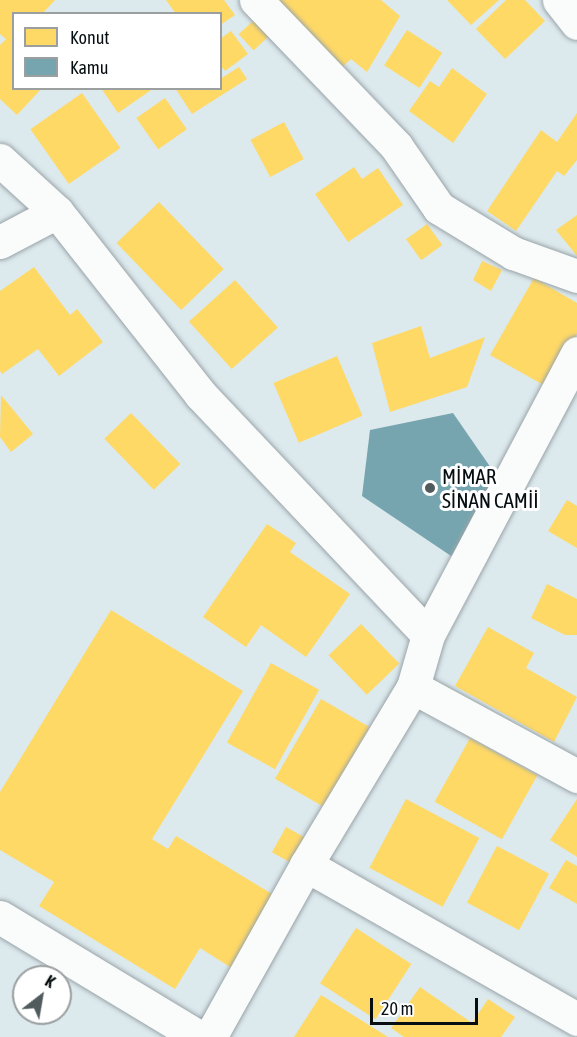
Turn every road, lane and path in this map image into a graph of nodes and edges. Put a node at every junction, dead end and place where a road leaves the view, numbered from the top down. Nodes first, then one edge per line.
1 (256, 0) edge
2 (559, 0) edge
3 (577, 23) edge
4 (0, 160) edge
5 (57, 212) junction
6 (0, 242) edge
7 (577, 276) edge
8 (577, 353) edge
9 (428, 635) junction
10 (413, 687) junction
11 (577, 776) edge
12 (306, 865) junction
13 (0, 917) edge
14 (577, 1019) edge
15 (199, 1037) edge
16 (210, 1037) edge

1 - 7 street
2 - 3 street
4 - 5 street
5 - 6 street
5 - 9 street
8 - 9 street
9 - 10 street
10 - 11 street
10 - 12 street
12 - 14 street
12 - 16 street
13 - 15 street

